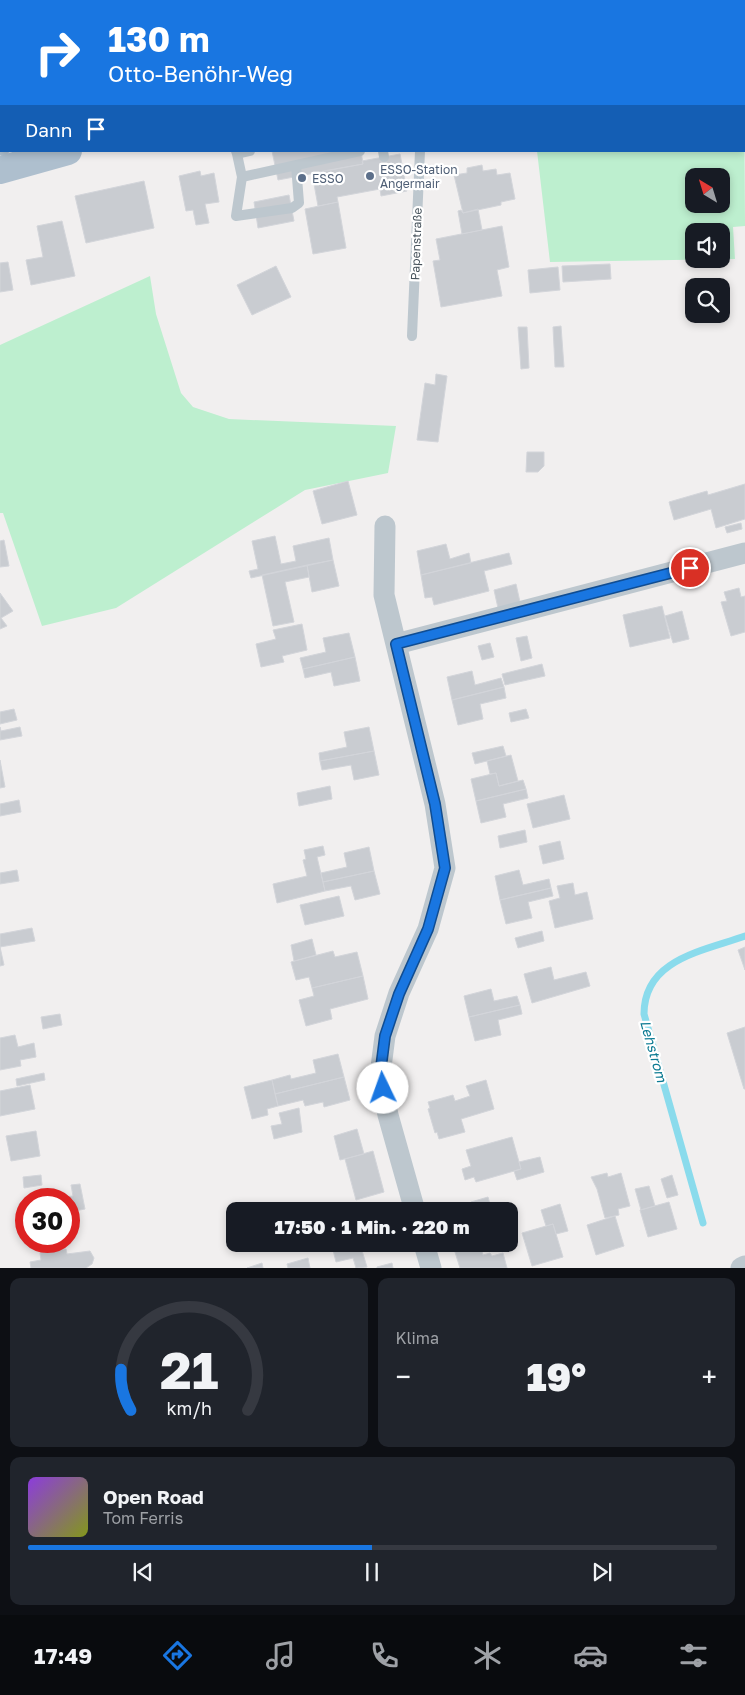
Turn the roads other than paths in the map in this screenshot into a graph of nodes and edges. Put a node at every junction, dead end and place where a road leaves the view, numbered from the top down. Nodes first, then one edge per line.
1 (64, 152) edge
2 (236, 152) edge
3 (355, 152) edge
4 (420, 152) edge
5 (296, 165) junction
6 (0, 170) edge
7 (242, 177) junction
8 (412, 336) dead end
9 (385, 526) dead end
10 (745, 553) edge
11 (396, 644) junction
12 (412, 1202) edge
13 (426, 1252) edge
14 (431, 1268) edge

1 - 6 main road
2 - 7 lane
3 - 5 lane
4 - 8 lane, Papenstraße
5 - 7 lane
5 - 7 lane
9 - 11 street
10 - 11 street
11 - 12 street
13 - 14 street

